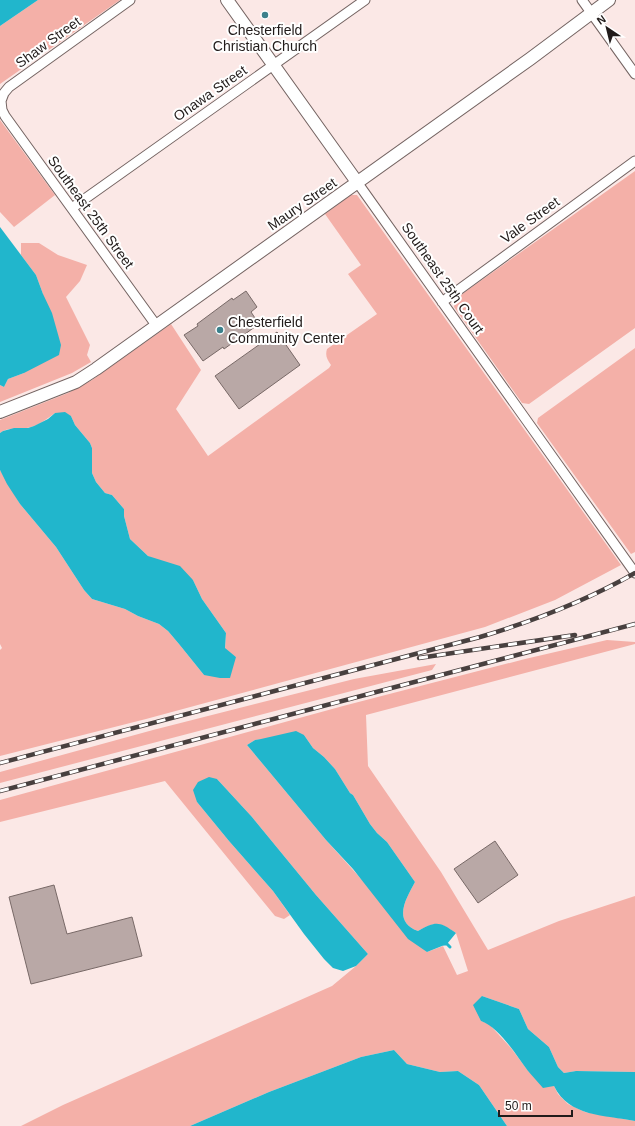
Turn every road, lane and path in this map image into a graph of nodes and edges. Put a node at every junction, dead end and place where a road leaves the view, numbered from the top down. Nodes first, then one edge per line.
1 (130, 0) edge
2 (227, 0) edge
3 (364, 0) edge
4 (582, 0) edge
5 (609, 0) edge
6 (591, 13) junction
7 (273, 65) junction
8 (635, 74) edge
9 (5, 116) joint
10 (635, 161) edge
11 (357, 182) junction
12 (72, 208) junction
13 (442, 302) junction
14 (156, 325) junction
15 (0, 412) edge
16 (635, 573) edge

1 - 9 street, Shaw Street
2 - 7 main road, Southeast 25th Court
3 - 7 street, Onawa Street
4 - 6 street
5 - 6 main road, Maury Street
6 - 8 street
6 - 11 main road, Maury Street
7 - 11 main road, Southeast 25th Court
7 - 12 street, Onawa Street
9 - 12 street, Southeast 25th Street
10 - 13 street, Vale Street
11 - 13 street, Southeast 25th Court
11 - 14 main road, Maury Street
12 - 14 street, Southeast 25th Street
13 - 16 street, Southeast 25th Court
14 - 15 main road, Maury Street

